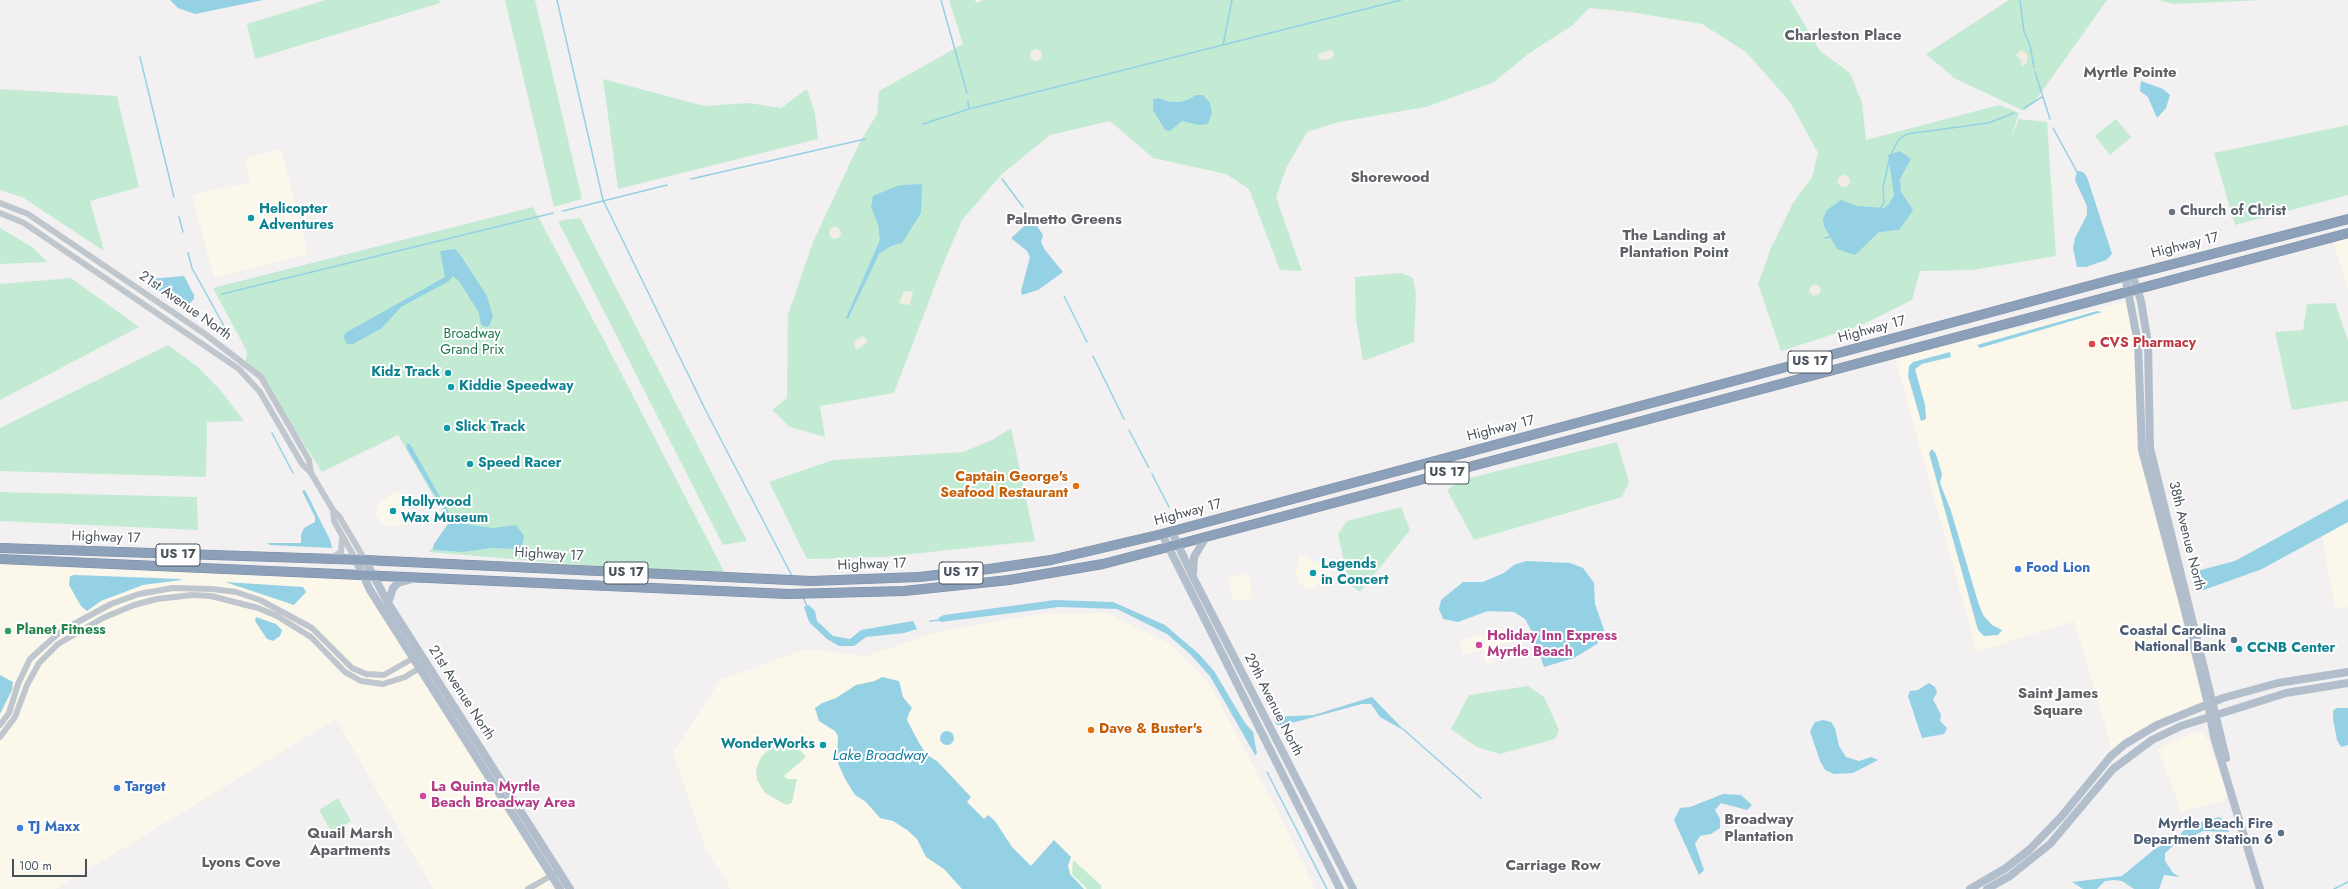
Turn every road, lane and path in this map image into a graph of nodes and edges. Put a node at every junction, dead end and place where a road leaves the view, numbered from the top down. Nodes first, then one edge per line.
1 (0, 203) edge
2 (0, 213) edge
3 (2348, 219) edge
4 (2348, 233) edge
5 (2129, 275) junction
6 (2133, 290) junction
7 (311, 473) junction
8 (333, 510) junction
9 (1172, 532) junction
10 (342, 534) junction
11 (1162, 534) junction
12 (1206, 537) junction
13 (1177, 544) junction
14 (1168, 547) junction
15 (0, 548) edge
16 (0, 559) edge
17 (317, 560) junction
18 (356, 560) junction
19 (366, 560) junction
20 (362, 574) junction
21 (372, 574) junction
22 (422, 576) junction
23 (1194, 579) junction
24 (388, 603) junction
25 (416, 657) junction
26 (426, 664) junction
27 (418, 668) junction
28 (2348, 672) edge
29 (2348, 683) edge
30 (2211, 703) junction
31 (2214, 715) junction
32 (0, 726) edge
33 (0, 737) edge
34 (555, 874) junction
35 (528, 889) edge
36 (560, 889) edge
37 (570, 889) edge
38 (1340, 889) edge
39 (1353, 889) edge
40 (1970, 889) edge
41 (1987, 889) edge
42 (2260, 889) edge

1 - 7 street, 21st Avenue North
2 - 7 street, 21st Avenue North
3 - 5 highway, Highway 17 / US 17
4 - 6 highway, Highway 17 / US 17
5 - 6 main road, 38th Avenue North
5 - 9 highway, Highway 17 / US 17
6 - 12 highway, Highway 17 / US 17
6 - 30 main road, 38th Avenue North
7 - 8 street, 21st Avenue North
8 - 10 street, 21st Avenue North
8 - 19 street, 21st Avenue North
9 - 11 highway, Highway 17 / US 17
9 - 13 main road, 29th Avenue North
10 - 17 street
10 - 18 street, 21st Avenue North
11 - 14 main road, 29th Avenue North
11 - 19 highway, Highway 17 / US 17
12 - 13 highway, Highway 17 / US 17
12 - 23 main road
13 - 14 highway, Highway 17 / US 17
13 - 23 main road, 29th Avenue North
14 - 22 highway, Highway 17 / US 17
14 - 38 main road, 29th Avenue North
15 - 17 highway, Highway 17 / US 17
16 - 20 highway, Highway 17 / US 17
17 - 18 highway, Highway 17 / US 17
18 - 19 highway, Highway 17 / US 17
18 - 20 main road, 21st Avenue North
19 - 21 main road, 21st Avenue North
20 - 21 highway, Highway 17 / US 17
20 - 25 main road, 21st Avenue North
21 - 22 highway, Highway 17 / US 17
21 - 24 main road, 21st Avenue North
22 - 24 main road
23 - 39 main road, 29th Avenue North
24 - 25 main road, 21st Avenue North
25 - 26 main road, 21st Avenue North
25 - 27 main road, 21st Avenue North
25 - 32 street
26 - 27 street
26 - 34 main road, 21st Avenue North
27 - 33 street
27 - 34 main road, 21st Avenue North
28 - 30 main road
29 - 31 main road
30 - 31 main road, 38th Avenue North
30 - 40 main road
31 - 41 main road
31 - 42 main road, 38th Avenue North
34 - 35 street
34 - 36 main road, 21st Avenue North
34 - 37 main road, 21st Avenue North

